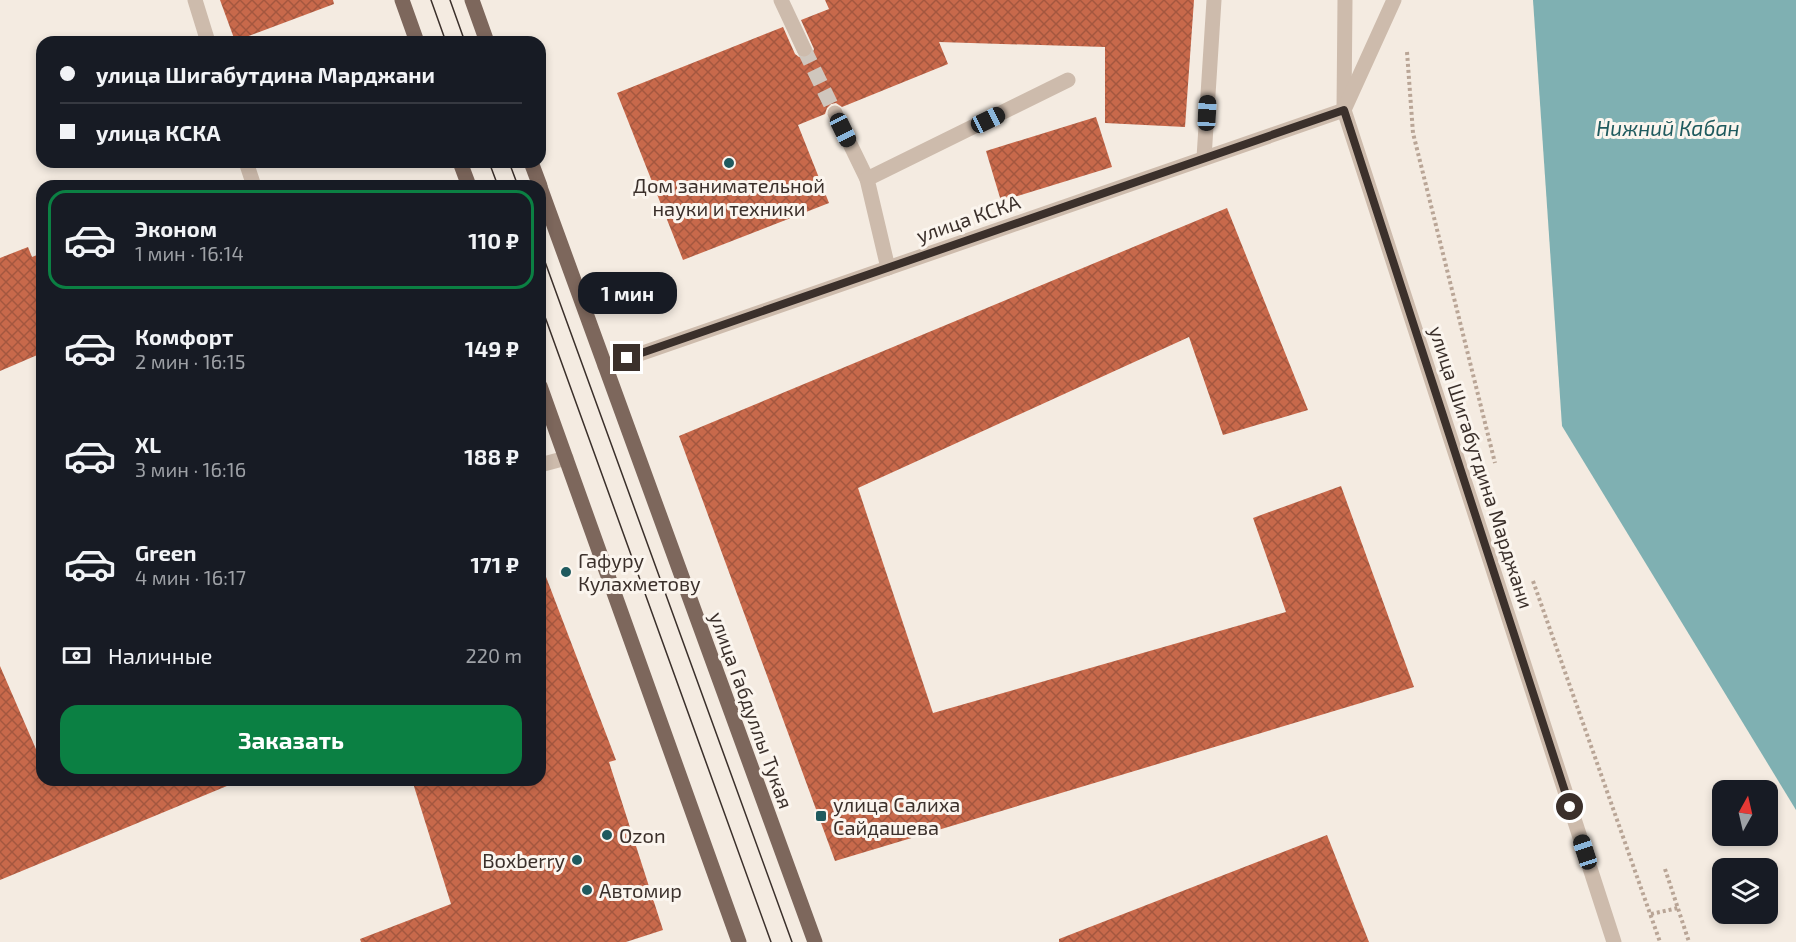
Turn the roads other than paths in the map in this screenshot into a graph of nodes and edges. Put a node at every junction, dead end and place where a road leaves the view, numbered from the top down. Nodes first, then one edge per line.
1 (195, 0) edge
2 (402, 0) edge
3 (472, 0) edge
4 (781, 0) edge
5 (1214, 0) edge
6 (1345, 0) edge
7 (1394, 0) edge
8 (206, 36) edge
9 (415, 36) edge
10 (485, 36) edge
11 (804, 48) tunnel mouth
12 (1068, 80) dead end
13 (1344, 110) junction
14 (835, 113) tunnel mouth
15 (1204, 158) junction
16 (867, 179) junction
17 (546, 204) edge
18 (888, 268) junction
19 (605, 366) junction
20 (546, 403) edge
21 (566, 458) junction
22 (546, 463) edge
23 (739, 942) edge
24 (814, 942) edge
25 (1614, 942) edge

1 - 8 street
2 - 9 main road
3 - 10 main road
4 - 11 street
5 - 15 street
6 - 13 street, улица Шигабутдина Марджани
7 - 13 street
12 - 16 street
13 - 15 street, улица КСКА
13 - 25 street, улица Шигабутдина Марджани
14 - 16 street
15 - 18 street, улица КСКА
16 - 18 street
17 - 19 main road, улица Габдуллы Тукая
18 - 19 street, улица КСКА
19 - 24 main road, улица Габдуллы Тукая
20 - 21 main road
21 - 22 street
21 - 23 main road

